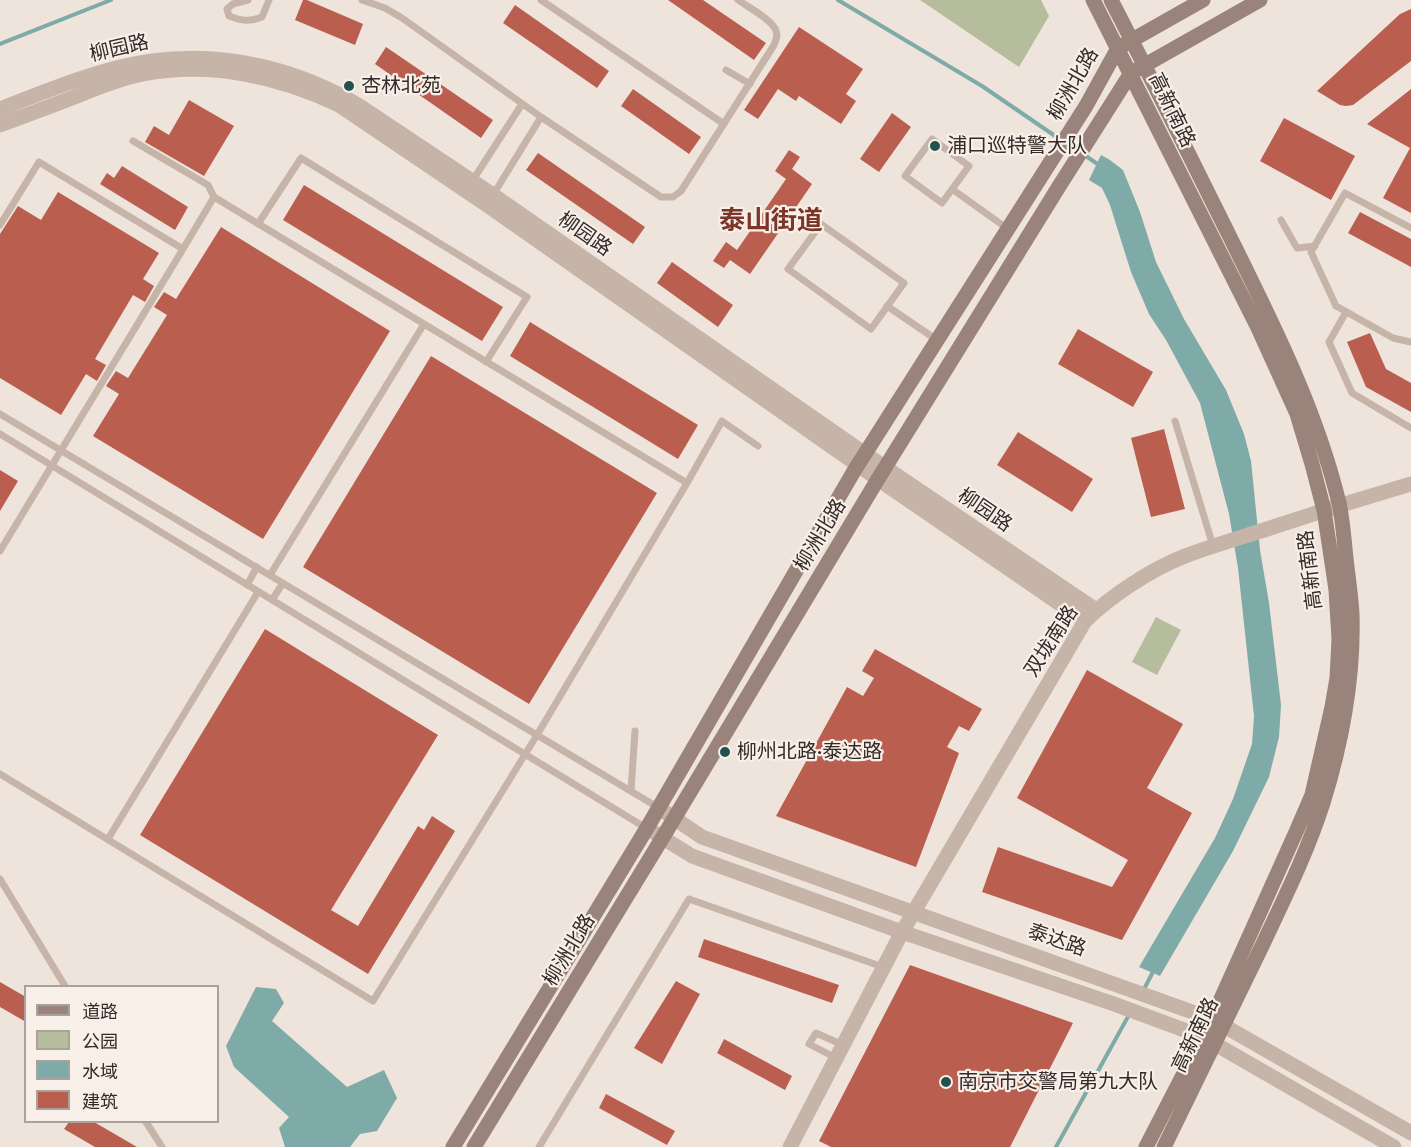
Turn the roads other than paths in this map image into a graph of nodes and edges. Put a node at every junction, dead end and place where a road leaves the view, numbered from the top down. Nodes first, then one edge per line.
1 (248, 0) edge
2 (269, 0) edge
3 (362, 0) edge
4 (541, 0) edge
5 (738, 0) edge
6 (1093, 0) edge
7 (1111, 0) edge
8 (1203, 0) edge
9 (1260, 0) edge
10 (1132, 40) junction
11 (1118, 48) junction
12 (1145, 65) junction
13 (726, 70) dead end
14 (1131, 73) junction
15 (750, 84) junction
16 (522, 104) junction
17 (0, 109) edge
18 (541, 117) junction
19 (724, 124) junction
20 (0, 125) edge
21 (133, 141) dead end
22 (469, 186) junction
23 (952, 189) junction
24 (214, 197) junction
25 (490, 200) junction
26 (1281, 220) dead end
27 (258, 224) junction
28 (0, 225) edge
29 (1411, 228) edge
30 (1008, 229) junction
31 (1315, 246) junction
32 (183, 249) junction
33 (887, 306) junction
34 (1346, 312) junction
35 (424, 324) junction
36 (937, 340) junction
37 (1411, 342) edge
38 (486, 362) junction
39 (0, 414) edge
40 (1175, 421) dead end
41 (1411, 428) edge
42 (0, 434) edge
43 (758, 446) dead end
44 (62, 450) junction
45 (861, 460) junction
46 (52, 466) junction
47 (882, 474) junction
48 (687, 483) junction
49 (1411, 483) edge
50 (1340, 505) junction
51 (1324, 510) junction
52 (1217, 545) junction
53 (0, 551) edge
54 (257, 567) junction
55 (270, 575) junction
56 (283, 583) junction
57 (247, 585) junction
58 (258, 592) junction
59 (272, 600) junction
60 (1091, 616) junction
61 (635, 731) dead end
62 (537, 735) junction
63 (525, 754) junction
64 (0, 774) edge
65 (631, 791) junction
66 (659, 808) junction
67 (675, 817) junction
68 (647, 828) junction
69 (663, 837) junction
70 (108, 839) junction
71 (0, 879) edge
72 (914, 912) junction
73 (902, 932) junction
74 (884, 967) junction
75 (64, 985) edge
76 (1218, 1022) junction
77 (1209, 1040) junction
78 (147, 1123) edge
79 (1411, 1133) edge
80 (162, 1147) edge
81 (453, 1147) edge
82 (474, 1147) edge
83 (539, 1147) edge
84 (790, 1147) edge
85 (1146, 1147) edge
86 (1164, 1147) edge
87 (1394, 1147) edge

1 - 2 lane
3 - 16 lane
4 - 19 lane
5 - 15 lane
6 - 11 main road, 高新南路
7 - 10 main road, 高新南路
8 - 10 main road, 柳洲北路
9 - 12 main road, 柳洲北路
10 - 11 main road, 柳洲北路
10 - 12 main road, 高新南路
11 - 14 main road, 高新南路
11 - 30 main road, 柳洲北路
12 - 14 main road, 柳洲北路
12 - 50 main road, 高新南路
13 - 15 lane
14 - 47 main road, 柳洲北路
14 - 51 main road, 高新南路
15 - 19 lane
16 - 18 lane
16 - 22 lane
17 - 22 street, 柳园路
18 - 19 lane
18 - 25 lane
20 - 22 street, 柳园路
21 - 24 lane
22 - 25 street, 柳园路
23 - 23 lane
23 - 30 lane
24 - 27 lane
24 - 32 lane
25 - 45 street, 柳园路
26 - 31 lane
27 - 35 lane
27 - 38 lane
28 - 32 lane
29 - 31 lane
30 - 36 main road, 柳洲北路
31 - 34 lane
32 - 44 lane
33 - 33 lane
33 - 36 lane
34 - 37 lane
34 - 41 lane
35 - 38 lane
35 - 55 lane
36 - 45 main road, 柳洲北路
38 - 48 lane
39 - 44 lane
40 - 52 lane
42 - 46 lane
43 - 48 lane
44 - 46 lane
44 - 54 lane
45 - 47 street, 柳园路
45 - 66 main road, 柳洲北路
46 - 53 lane
46 - 57 lane
47 - 60 street, 柳园路
47 - 67 main road, 柳洲北路
48 - 62 lane
49 - 50 street, 双垅南路
50 - 51 street, 双垅南路
50 - 76 main road, 高新南路
51 - 52 street, 双垅南路
51 - 76 main road, 高新南路
52 - 60 street, 双垅南路
54 - 55 lane
54 - 57 lane
55 - 56 lane
56 - 59 lane
56 - 62 lane
57 - 58 lane
58 - 59 lane
58 - 70 lane
59 - 63 lane
60 - 72 street, 双垅南路
61 - 65 lane
62 - 63 lane
62 - 65 lane
63 - 68 lane
63 - 70 lane
64 - 70 lane
65 - 66 lane
66 - 67 street, 泰达路
66 - 68 main road, 柳洲北路
67 - 69 main road, 柳洲北路
67 - 72 street, 泰达路
68 - 69 street
68 - 81 main road, 柳洲北路
69 - 73 street
69 - 82 main road, 柳洲北路
71 - 75 lane
72 - 73 street, 双垅南路
72 - 76 street, 泰达路
73 - 74 street, 双垅南路
73 - 77 street
74 - 83 lane
74 - 84 street, 双垅南路
76 - 77 main road, 高新南路
76 - 79 street, 泰达路
77 - 85 main road, 高新南路
77 - 86 main road, 高新南路
77 - 87 street
78 - 80 lane

